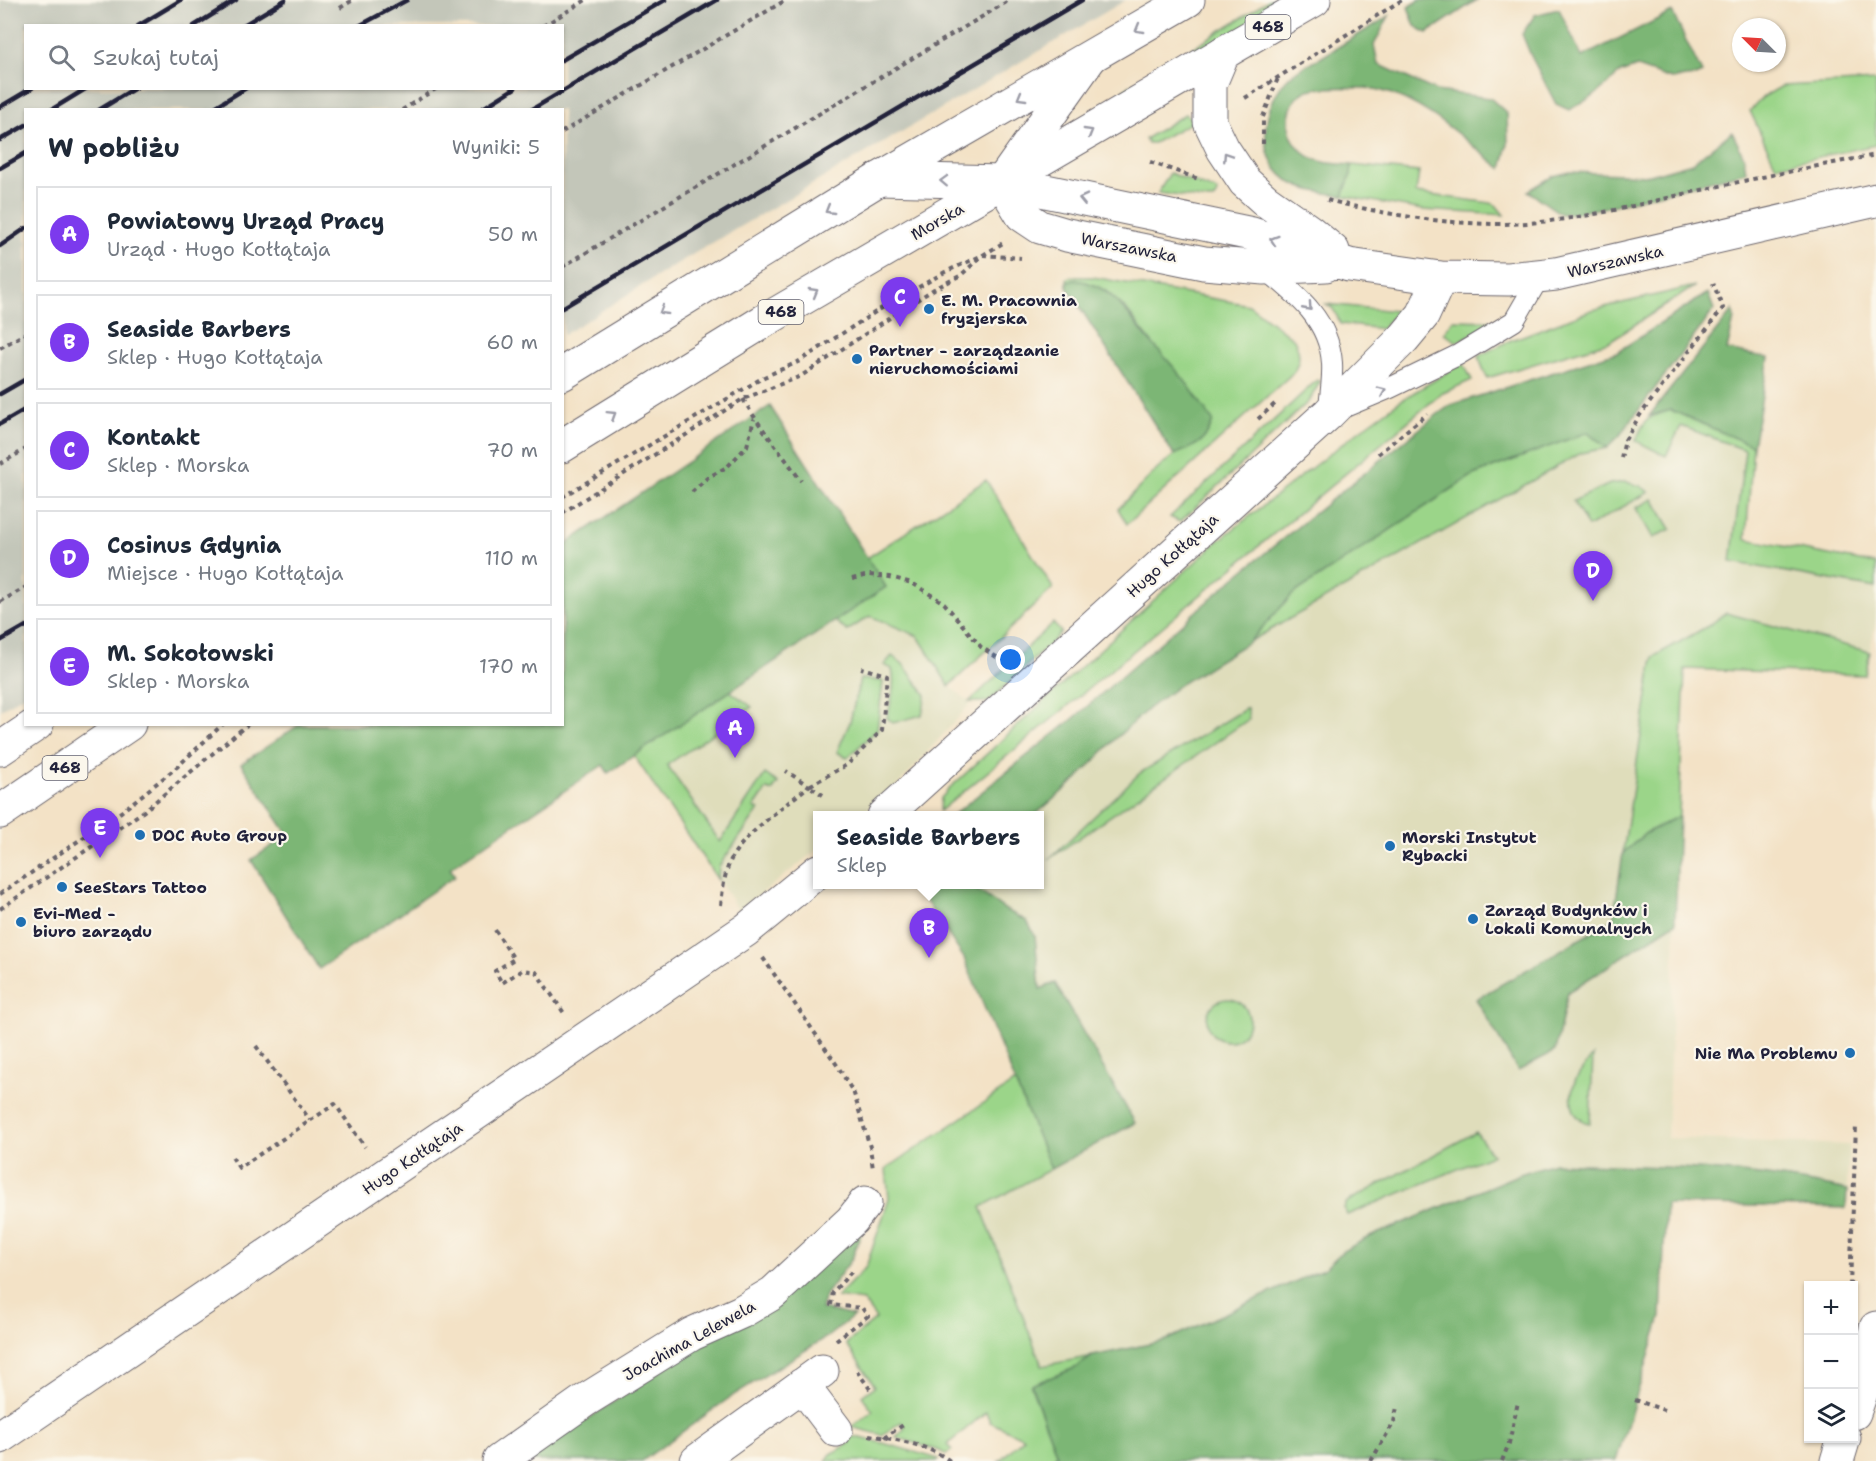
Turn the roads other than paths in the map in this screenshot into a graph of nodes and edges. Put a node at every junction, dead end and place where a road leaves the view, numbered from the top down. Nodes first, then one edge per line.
1 (1188, 0) edge
2 (1314, 0) edge
3 (1222, 53) junction
4 (1090, 58) junction
5 (879, 179) junction
6 (1002, 182) junction
7 (1876, 200) edge
8 (1349, 265) junction
9 (1264, 268) junction
10 (1540, 276) junction
11 (1440, 278) junction
12 (564, 373) edge
13 (1328, 414) junction
14 (564, 445) edge
15 (34, 726) edge
16 (126, 726) edge
17 (0, 749) edge
18 (890, 811) edge
19 (0, 812) edge
20 (813, 875) edge
21 (865, 1203) road end
22 (1876, 1328) edge
23 (1872, 1375) edge
24 (1858, 1405) edge
25 (836, 1430) dead end
26 (0, 1437) edge
27 (1842, 1443) edge
28 (499, 1461) edge
29 (697, 1461) edge
30 (1836, 1461) edge

1 -> 4 street
2 - 3 street, Morska / 468
6 -> 3 street, Morska / 468
8 -> 3 street
4 -> 5 street
4 - 6 street
6 -> 5 street, Warszawska
5 -> 12 street
8 -> 6 street, Warszawska
6 - 9 street, Warszawska
14 -> 6 street, Morska / 468
7 - 10 street, Warszawska
8 - 9 street, Warszawska
8 - 11 street, Warszawska
9 -> 13 lane
10 - 11 street, Warszawska
13 -> 10 lane
11 - 13 street, Hugo Kołłątaja
13 - 18 street, Hugo Kołłątaja
15 - 17 street
16 - 19 street, 468
20 - 26 street, Hugo Kołłątaja
21 - 28 street, Joachima Lelewela
22 - 23 street
23 - 24 street
25 - 29 street
27 - 30 street

